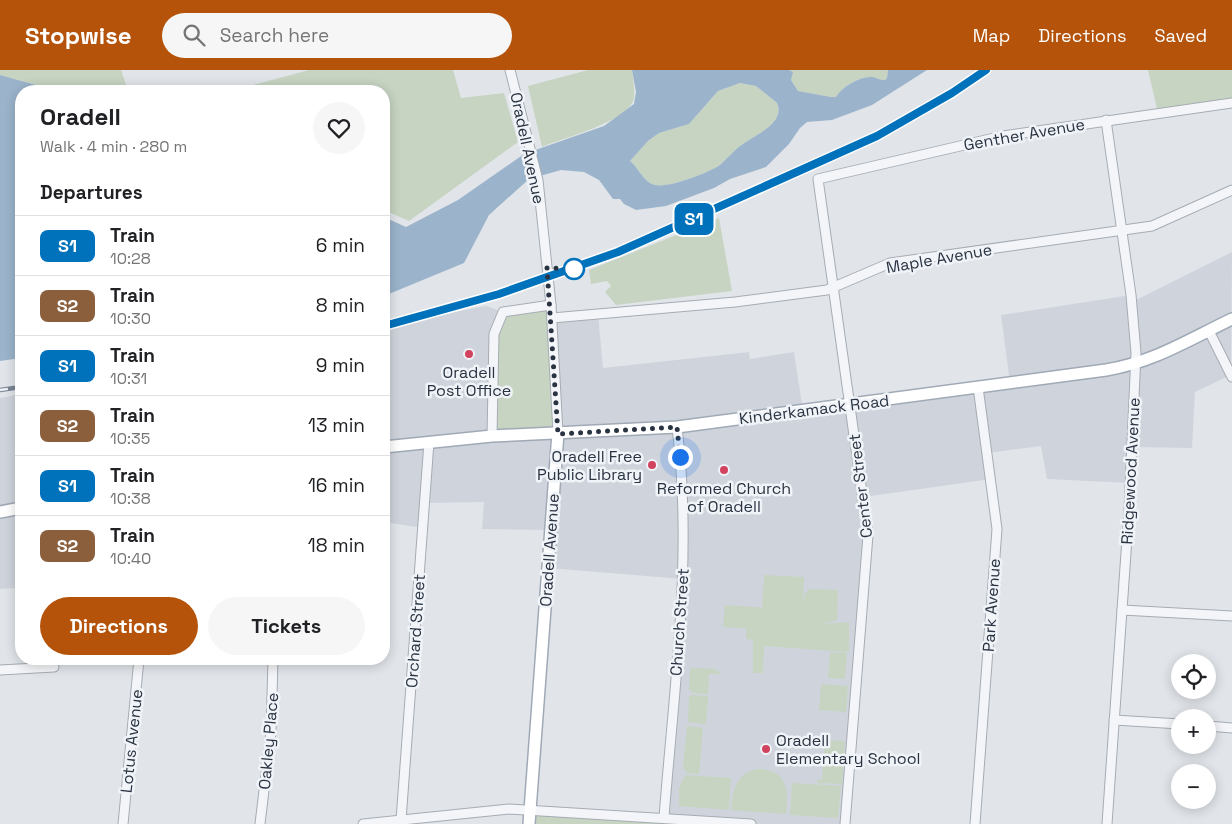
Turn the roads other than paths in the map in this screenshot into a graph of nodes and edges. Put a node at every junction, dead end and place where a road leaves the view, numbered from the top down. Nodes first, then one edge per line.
1 (510, 70) edge
2 (1232, 103) edge
3 (1106, 120) junction
4 (818, 179) joint
5 (1232, 190) edge
6 (1121, 231) junction
7 (834, 287) junction
8 (551, 305) junction
9 (552, 318) junction
10 (1232, 319) edge
11 (1209, 331) junction
12 (1136, 365) junction
13 (1232, 377) edge
14 (978, 387) junction
15 (849, 404) junction
16 (677, 427) junction
17 (558, 434) junction
18 (492, 436) junction
19 (429, 442) junction
20 (390, 446) edge
21 (15, 509) edge
22 (0, 512) edge
23 (1122, 610) junction
24 (1232, 616) edge
25 (138, 665) edge
26 (273, 665) edge
27 (54, 667) dead end
28 (0, 670) edge
29 (1114, 720) junction
30 (1171, 723) edge
31 (1216, 727) edge
32 (1232, 728) edge
33 (530, 810) junction
34 (664, 817) junction
35 (401, 820) junction
36 (414, 821) edge
37 (123, 824) edge
38 (260, 824) edge
39 (363, 824) edge
40 (529, 824) edge
41 (751, 824) edge
42 (845, 824) edge
43 (975, 824) edge
44 (1107, 824) edge

1 - 8 street, Oradell Avenue
2 - 3 street, Genther Avenue
3 - 4 street, Genther Avenue
3 - 6 street, Ridgewood Avenue
4 - 7 street, Center Street
5 - 6 street, Maple Avenue
6 - 7 street, Maple Avenue
6 - 12 street, Ridgewood Avenue
7 - 9 street, Maple Avenue
7 - 15 street, Center Street
8 - 9 street, Oradell Avenue
8 - 18 street
9 - 17 street, Oradell Avenue
10 - 11 main road, Kinderkamack Road
11 - 12 main road, Kinderkamack Road
11 - 13 street
12 - 14 main road, Kinderkamack Road
12 - 23 street, Ridgewood Avenue
14 - 15 main road, Kinderkamack Road
14 - 43 street, Park Avenue
15 - 16 main road, Kinderkamack Road
15 - 42 street, Center Street
16 - 17 main road, Kinderkamack Road
16 - 34 street, Church Street
17 - 18 main road, Kinderkamack Road
17 - 33 main road, Oradell Avenue
18 - 19 main road, Kinderkamack Road
19 - 20 main road, Kinderkamack Road
19 - 35 street, Orchard Street
21 - 22 main road
23 - 24 street
23 - 29 street, Ridgewood Avenue
25 - 37 street, Lotus Avenue
26 - 38 street, Oakley Place
27 - 28 street
29 - 30 street
29 - 44 street, Ridgewood Avenue
31 - 32 street
33 - 34 street
33 - 36 street
33 - 40 main road, Oradell Avenue
34 - 41 street
35 - 36 street
35 - 39 street

